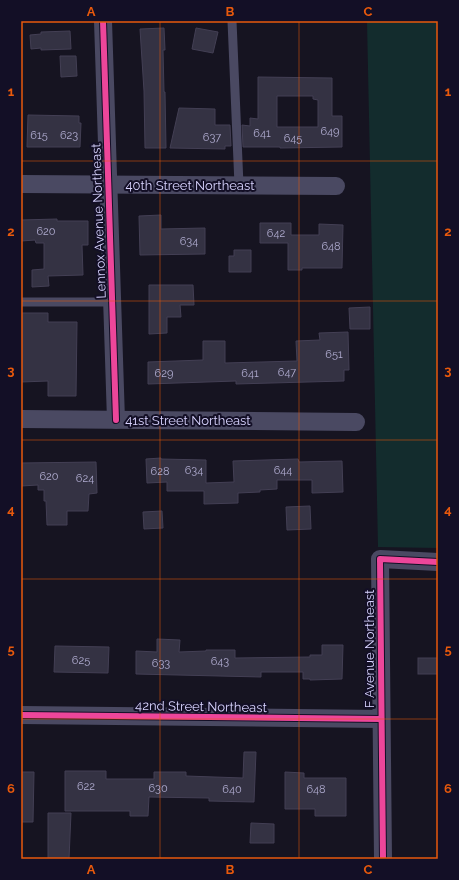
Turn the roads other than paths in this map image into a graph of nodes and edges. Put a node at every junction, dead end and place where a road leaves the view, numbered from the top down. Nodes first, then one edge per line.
1 (103, 21) edge
2 (232, 21) edge
3 (21, 184) edge
4 (108, 184) junction
5 (239, 186) junction
6 (336, 186) dead end
7 (21, 302) edge
8 (112, 302) junction
9 (21, 419) edge
10 (116, 420) junction
11 (356, 422) dead end
12 (438, 562) edge
13 (21, 715) edge
14 (381, 719) junction
15 (383, 859) edge

1 - 4 street, Lennox Avenue Northeast
2 - 5 lane
3 - 4 street, 40th Street Northeast
4 - 5 street, 40th Street Northeast
4 - 8 street, Lennox Avenue Northeast
5 - 6 street, 40th Street Northeast
7 - 8 lane
8 - 10 street, Lennox Avenue Northeast
9 - 10 street, 41st Street Northeast
10 - 11 street, 41st Street Northeast
12 - 14 street, F Avenue Northeast
13 - 14 street, 42nd Street Northeast
14 - 15 street, F Avenue Northeast

